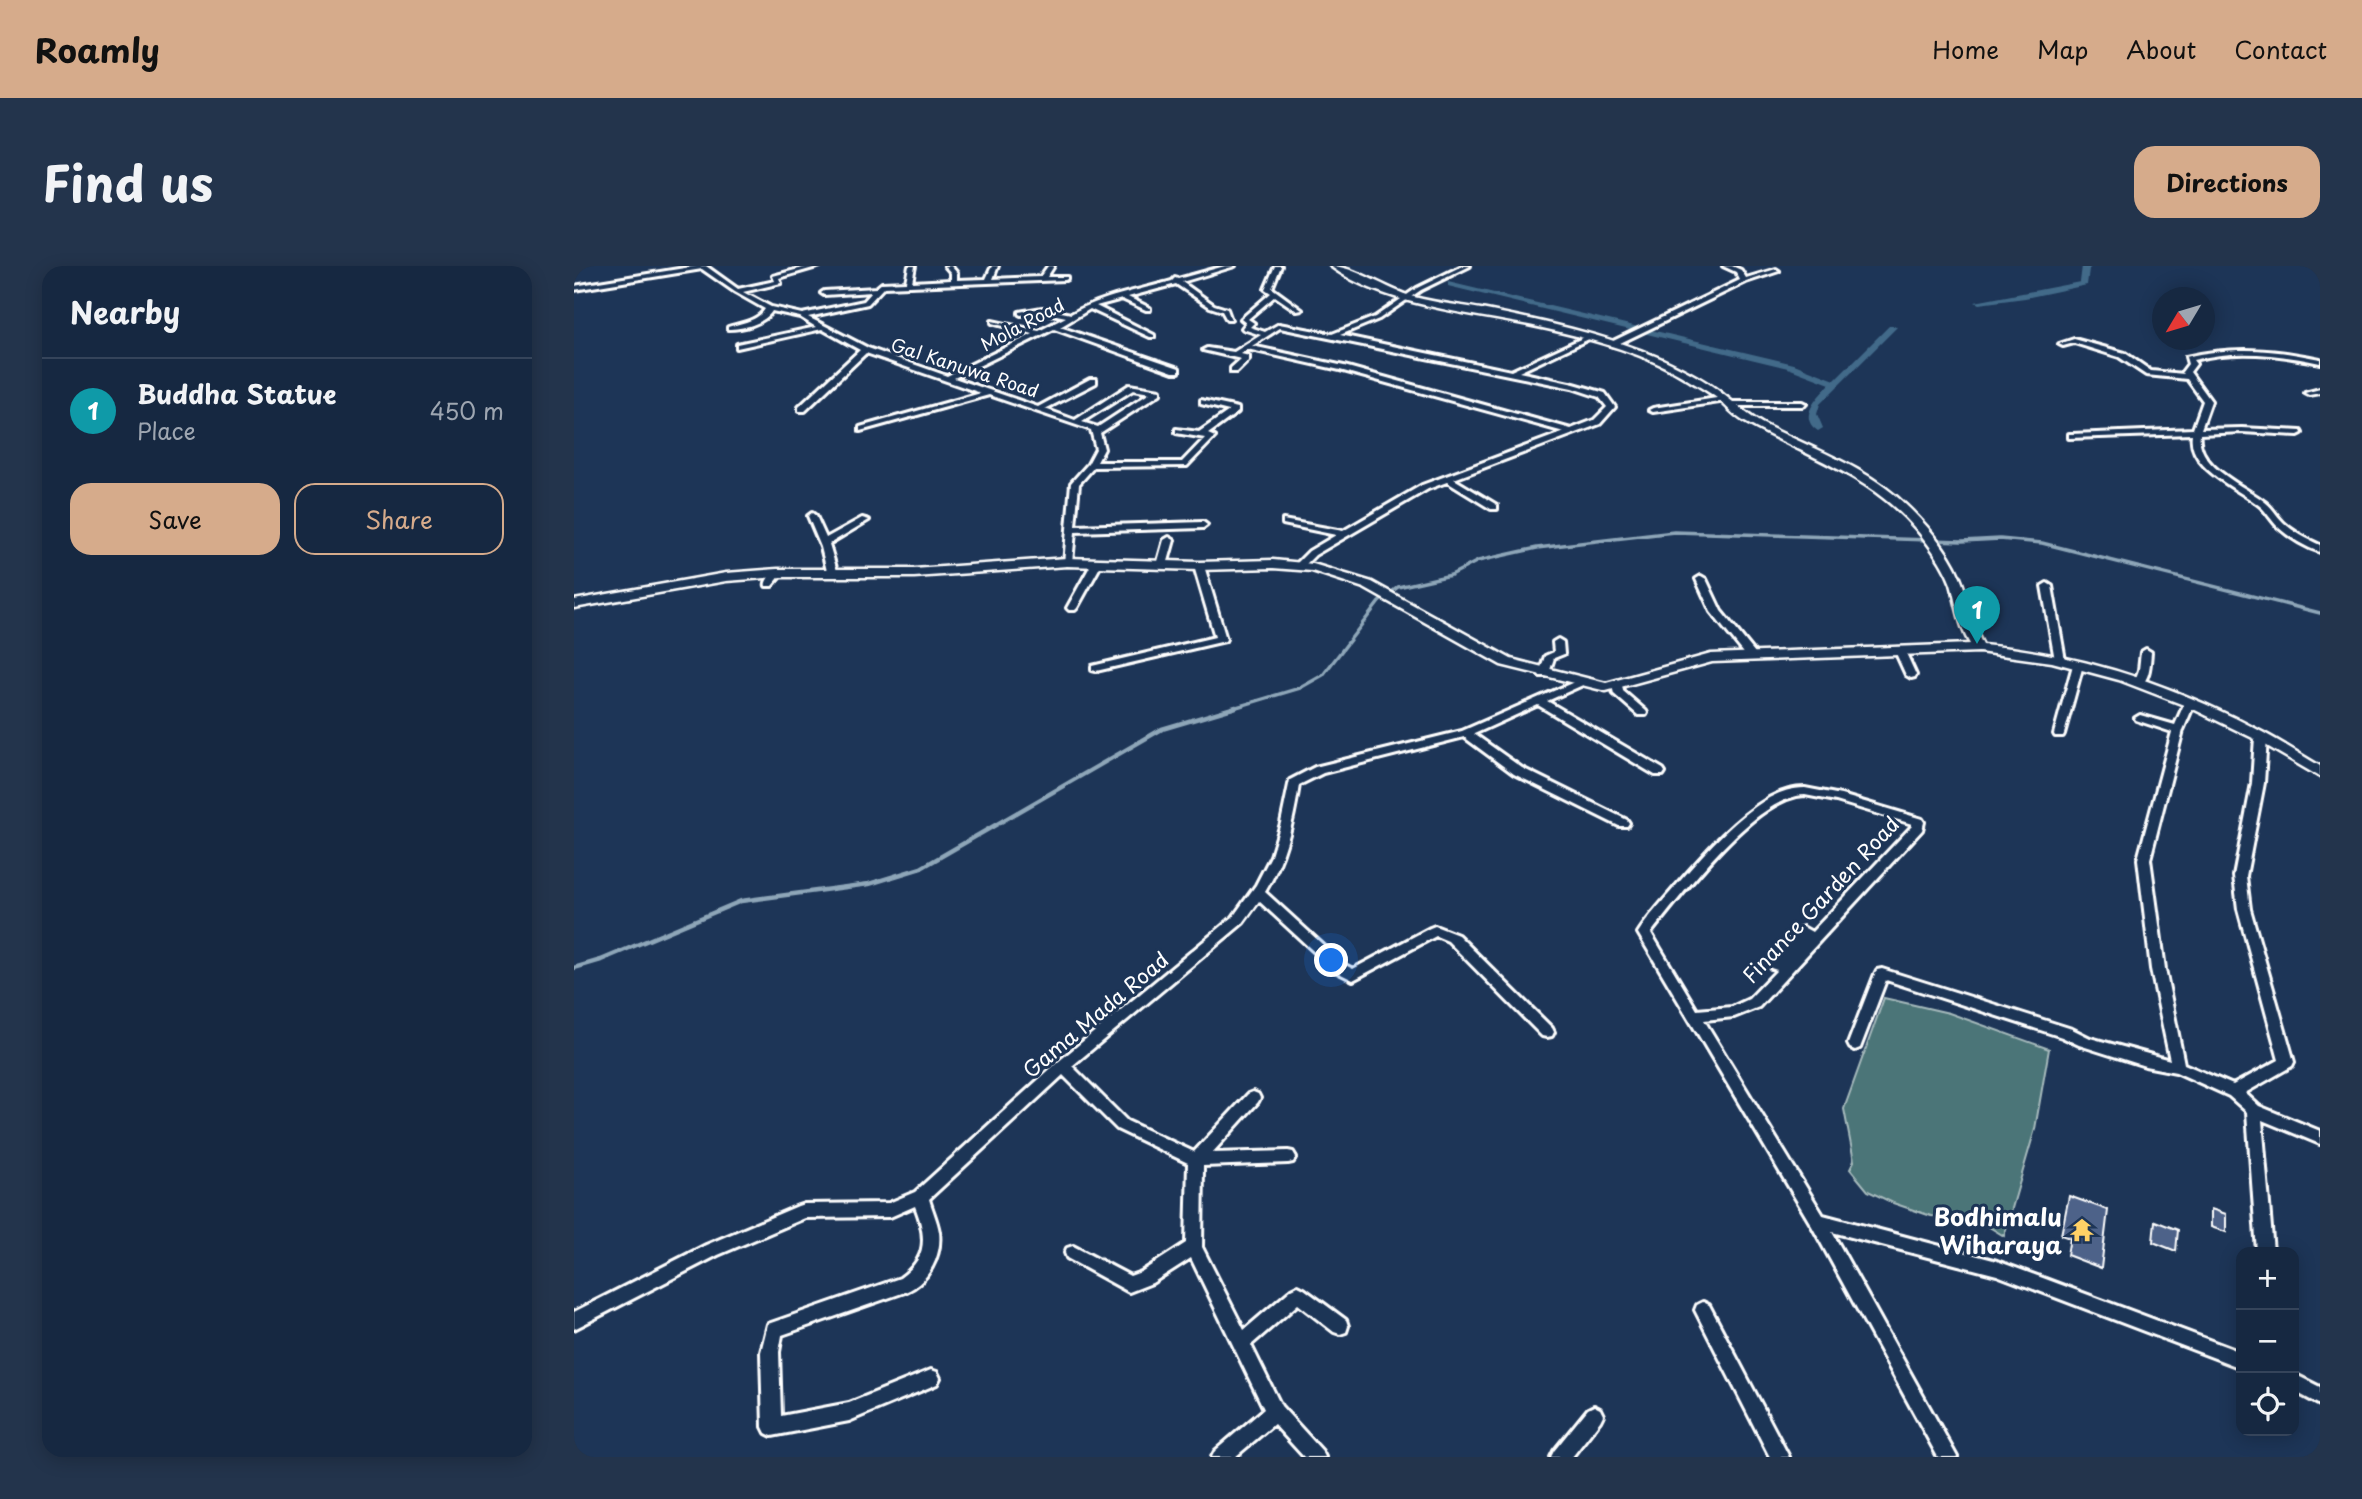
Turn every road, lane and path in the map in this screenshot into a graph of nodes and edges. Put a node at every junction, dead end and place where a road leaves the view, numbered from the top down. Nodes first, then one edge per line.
1 (702, 266) edge
2 (817, 266) edge
3 (912, 266) edge
4 (948, 266) edge
5 (995, 266) edge
6 (1052, 266) edge
7 (1232, 266) edge
8 (1278, 266) edge
9 (1334, 266) edge
10 (1466, 266) edge
11 (1726, 266) edge
12 (1776, 271) dead end
13 (1065, 278) dead end
14 (1042, 279) junction
15 (989, 280) junction
16 (1175, 280) junction
17 (954, 281) junction
18 (1744, 281) junction
19 (909, 283) junction
20 (574, 288) edge
21 (876, 290) junction
22 (737, 291) junction
23 (824, 293) dead end
24 (1275, 293) junction
25 (1120, 296) junction
26 (1406, 298) junction
27 (1090, 306) junction
28 (769, 308) junction
29 (1148, 309) dead end
30 (1299, 310) dead end
31 (1021, 313) dead end
32 (803, 316) junction
33 (1069, 316) junction
34 (1229, 319) dead end
35 (994, 322) dead end
36 (819, 327) junction
37 (1054, 327) junction
38 (730, 328) dead end
39 (1041, 334) junction
40 (1266, 334) junction
41 (1152, 336) dead end
42 (1333, 336) junction
43 (1589, 337) junction
44 (1611, 344) junction
45 (2063, 344) dead end
46 (740, 346) dead end
47 (1246, 347) junction
48 (1207, 350) dead end
49 (865, 351) junction
50 (1235, 354) junction
51 (2320, 360) edge
52 (1176, 370) dead end
53 (1234, 370) dead end
54 (1512, 373) junction
55 (2190, 377) junction
56 (948, 379) junction
57 (1093, 381) dead end
58 (2320, 391) edge
59 (988, 393) junction
60 (2309, 393) dead end
61 (1203, 402) dead end
62 (1727, 402) junction
63 (1802, 404) dead end
64 (802, 409) dead end
65 (1040, 409) junction
66 (1653, 410) dead end
67 (1078, 421) junction
68 (863, 429) dead end
69 (1180, 431) dead end
70 (2197, 431) junction
71 (1096, 432) junction
72 (1573, 432) junction
73 (2298, 433) dead end
74 (1201, 435) junction
75 (2072, 436) dead end
76 (1092, 464) junction
77 (1447, 478) junction
78 (1494, 507) dead end
79 (812, 516) dead end
80 (865, 520) dead end
81 (1286, 522) dead end
82 (1203, 525) dead end
83 (1071, 529) junction
84 (1343, 534) junction
85 (1169, 540) dead end
86 (824, 543) junction
87 (2320, 550) edge
88 (1067, 562) junction
89 (1097, 563) junction
90 (1162, 565) junction
91 (1199, 566) junction
92 (1298, 567) junction
93 (832, 571) junction
94 (778, 573) junction
95 (1700, 579) dead end
96 (769, 584) dead end
97 (2047, 586) dead end
98 (574, 604) edge
99 (1072, 608) dead end
100 (1558, 642) dead end
101 (1979, 648) junction
102 (1900, 651) junction
103 (2146, 652) dead end
104 (1751, 655) junction
105 (2060, 660) junction
106 (2078, 665) junction
107 (1096, 668) dead end
108 (1544, 674) junction
109 (1911, 675) dead end
110 (1581, 682) junction
111 (2138, 683) junction
112 (1617, 685) junction
113 (1539, 701) junction
114 (2190, 702) junction
115 (1642, 713) dead end
116 (2140, 718) dead end
117 (2178, 730) junction
118 (1466, 733) junction
119 (2059, 734) dead end
120 (2261, 737) junction
121 (1659, 772) dead end
122 (2320, 772) edge
123 (1623, 823) dead end
124 (1259, 894) junction
125 (1813, 940) junction
126 (1776, 964) dead end
127 (1696, 1015) junction
128 (1547, 1031) dead end
129 (1855, 1044) dead end
130 (1063, 1066) junction
131 (2178, 1067) junction
132 (2234, 1092) junction
133 (1253, 1098) dead end
134 (2255, 1110) junction
135 (2320, 1138) edge
136 (1287, 1157) dead end
137 (1196, 1160) junction
138 (921, 1197) junction
139 (1818, 1221) junction
140 (1194, 1247) junction
141 (2265, 1247) edge
142 (1073, 1253) dead end
143 (1703, 1310) dead end
144 (574, 1321) edge
145 (1340, 1326) dead end
146 (1241, 1343) junction
147 (2236, 1358) edge
148 (931, 1378) dead end
149 (2299, 1385) edge
150 (2320, 1396) edge
151 (1275, 1412) junction
152 (1594, 1415) dead end
153 (1221, 1457) edge
154 (1316, 1457) edge
155 (1560, 1457) edge
156 (1780, 1457) edge
157 (1948, 1457) edge

1 - 20 street
1 - 22 street, Gal Kanuwa Road
2 - 22 street
3 - 19 street
4 - 17 street
5 - 15 street
6 - 14 street
7 - 16 street, Mola Road
8 - 24 street
9 - 26 street
10 - 26 street
11 - 18 street
12 - 18 street
13 - 14 street
14 - 15 street
15 - 17 street
16 - 25 street, Mola Road
16 - 34 street
17 - 19 street
18 - 44 street
19 - 21 street
21 - 23 street
21 - 32 street
22 - 28 street, Gal Kanuwa Road
24 - 30 street
24 - 40 street
25 - 27 street, Mola Road
25 - 29 street
26 - 42 street
26 - 43 street
27 - 33 street, Mola Road
27 - 41 street
28 - 32 street, Gal Kanuwa Road
28 - 38 street
31 - 33 street
32 - 36 street, Gal Kanuwa Road
33 - 37 street, Mola Road
35 - 39 street
36 - 46 street
36 - 49 street, Gal Kanuwa Road
37 - 39 street, Mola Road
37 - 52 street
39 - 56 street, Mola Road
40 - 42 street
40 - 47 street
42 - 54 street
43 - 44 street
43 - 54 street
44 - 62 street
45 - 55 street
47 - 50 street
47 - 72 street
48 - 50 street
49 - 56 street, Gal Kanuwa Road
49 - 64 street
50 - 53 street
51 - 55 street
54 - 72 street
55 - 70 street
56 - 59 street, Gal Kanuwa Road
57 - 65 street
58 - 60 street
59 - 65 street, Gal Kanuwa Road
59 - 68 street
61 - 74 street
62 - 63 street
62 - 66 street
62 - 101 street
65 - 67 street, Gal Kanuwa Road
67 - 71 street, Gal Kanuwa Road
67 - 71 street
69 - 74 street
70 - 73 street
70 - 75 street
70 - 87 street
71 - 76 street
72 - 77 street
74 - 76 street
76 - 83 street
77 - 78 street
77 - 84 street
79 - 86 street
80 - 86 street
81 - 84 street
82 - 83 street
83 - 88 street
84 - 92 street
85 - 90 street
86 - 93 street
88 - 89 street
88 - 93 street
89 - 90 street
89 - 99 street
90 - 91 street
91 - 92 street
91 - 107 street
92 - 108 street
93 - 94 street
94 - 96 street
94 - 98 street
95 - 104 street
97 - 105 street
100 - 108 street
101 - 102 street
101 - 105 street
102 - 104 street
102 - 109 street
103 - 111 street
104 - 112 street
105 - 106 street
106 - 111 street
106 - 119 street
108 - 110 street
110 - 112 street
110 - 113 street, Gama Mada Road
111 - 114 street
112 - 115 street
113 - 118 street, Gama Mada Road
113 - 121 street
114 - 117 street
114 - 120 street
116 - 117 street
117 - 131 street
118 - 123 street
118 - 124 street, Gama Mada Road
120 - 122 street
120 - 132 street
124 - 128 street
124 - 130 street, Gama Mada Road
125 - 126 street
125 - 127 street, Finance Garden Road
125 - 127 street, Finance Garden Road
127 - 139 street, Finance Garden Road
129 - 131 street
130 - 137 street
130 - 138 street, Gama Mada Road
131 - 132 street
132 - 134 street
133 - 137 street
134 - 135 street
134 - 141 street
136 - 137 street
137 - 140 street
138 - 144 street, Gama Mada Road
138 - 148 street
139 - 147 street
139 - 157 street, Finance Garden Road
140 - 142 street
140 - 146 street
143 - 156 street
145 - 146 street
146 - 151 street
149 - 150 street
151 - 153 street
151 - 154 street
152 - 155 street

